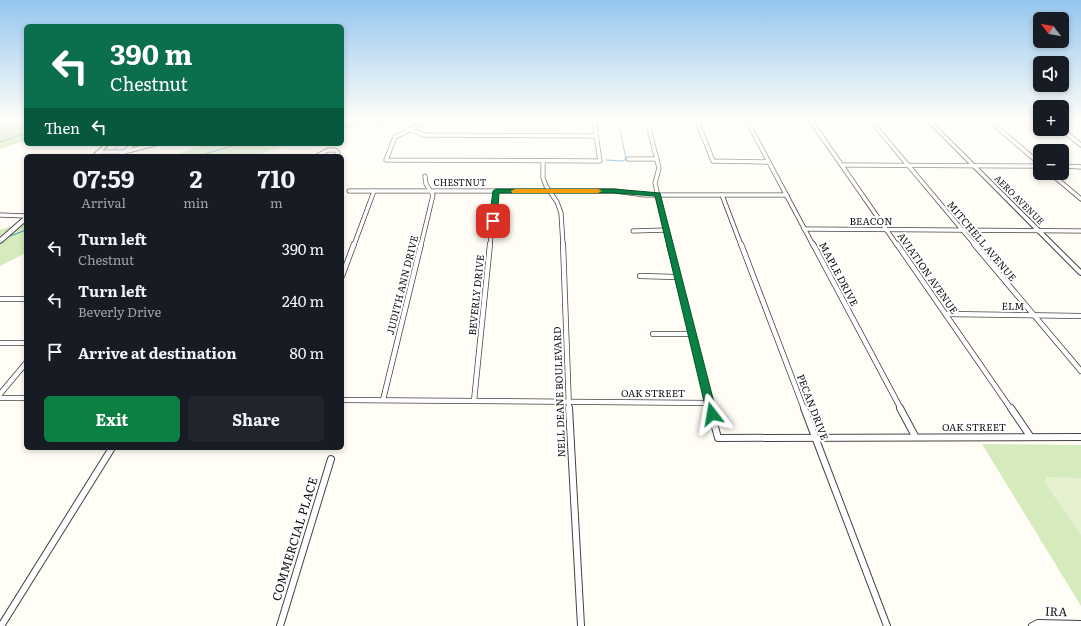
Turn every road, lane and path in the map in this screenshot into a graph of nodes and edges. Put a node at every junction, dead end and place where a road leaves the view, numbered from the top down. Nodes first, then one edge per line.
1 (131, 150) edge
2 (390, 150) edge
3 (598, 150) edge
4 (655, 150) edge
5 (709, 150) edge
6 (763, 150) edge
7 (832, 150) edge
8 (895, 150) edge
9 (958, 150) edge
10 (1023, 150) edge
11 (98, 152) edge
12 (124, 152) joint
13 (628, 159) dead end
14 (657, 159) junction
15 (1033, 159) edge
16 (543, 161) junction
17 (769, 162) junction
18 (842, 165) junction
19 (1033, 165) edge
20 (908, 166) junction
21 (974, 166) junction
22 (1069, 166) edge
23 (1081, 166) edge
24 (425, 176) dead end
25 (1058, 180) edge
26 (349, 190) dead end
27 (374, 191) junction
28 (431, 191) junction
29 (496, 191) junction
30 (550, 191) junction
31 (658, 194) junction
32 (722, 195) junction
33 (787, 195) junction
34 (1081, 199) edge
35 (0, 215) edge
36 (24, 217) edge
37 (24, 219) edge
38 (804, 229) junction
39 (886, 229) junction
40 (962, 229) junction
41 (634, 230) dead end
42 (666, 230) junction
43 (1038, 230) junction
44 (1081, 231) edge
45 (0, 241) edge
46 (344, 271) edge
47 (1081, 273) edge
48 (640, 276) dead end
49 (678, 276) junction
50 (0, 299) edge
51 (24, 299) edge
52 (946, 314) junction
53 (1034, 315) junction
54 (1081, 316) edge
55 (653, 334) dead end
56 (692, 334) junction
57 (0, 342) edge
58 (24, 343) edge
59 (24, 365) edge
60 (1081, 371) edge
61 (0, 394) edge
62 (0, 398) edge
63 (24, 398) edge
64 (344, 400) edge
65 (383, 400) junction
66 (474, 401) junction
67 (568, 402) junction
68 (709, 403) junction
69 (915, 436) junction
70 (1030, 436) junction
71 (814, 437) junction
72 (1081, 437) edge
73 (111, 450) edge
74 (332, 459) dead end
75 (1081, 624) edge
76 (1, 626) edge
77 (280, 626) edge
78 (581, 626) edge
79 (887, 626) edge
80 (1032, 626) edge

1 - 12 street
2 - 16 street
3 - 16 street
4 - 14 street
5 - 17 street
6 - 17 street, MAPLE DRIVE
7 - 18 street, AVIATION AVENUE
8 - 20 street, MITCHELL AVENUE
9 - 21 street, AERO AVENUE
10 - 15 street
11 - 12 street
13 - 14 street
14 - 31 street
16 - 30 street, NELL DEANE BOULEVARD
17 - 33 street, MAPLE DRIVE
18 - 20 street
18 - 39 street, AVIATION AVENUE
19 - 21 street
20 - 21 street
20 - 40 street, MITCHELL AVENUE
21 - 43 street, AERO AVENUE
22 - 23 street
24 - 28 street, JUDITH ANN DRIVE
25 - 34 street
26 - 27 street, CHESTNUT
27 - 28 street, CHESTNUT
27 - 46 street
28 - 29 street, CHESTNUT
28 - 65 street, JUDITH ANN DRIVE
29 - 30 street, CHESTNUT
29 - 66 street, BEVERLY DRIVE
30 - 31 street, CHESTNUT
30 - 67 street, NELL DEANE BOULEVARD
31 - 32 street, CHESTNUT
31 - 42 street
32 - 33 street, CHESTNUT
32 - 71 street, PECAN DRIVE
33 - 38 street, MAPLE DRIVE
35 - 36 street
37 - 45 street
38 - 39 street, BEACON
38 - 69 street, MAPLE DRIVE
39 - 40 street, BEACON
39 - 52 street, AVIATION AVENUE
40 - 43 street, BEACON
40 - 53 street, MITCHELL AVENUE
41 - 42 street
42 - 49 street
43 - 44 street, BEACON
43 - 47 street, AERO AVENUE
48 - 49 street
49 - 56 street
50 - 51 street
52 - 53 street, ELM
52 - 70 street, AVIATION AVENUE
53 - 54 street, ELM
53 - 60 street, MITCHELL AVENUE
55 - 56 street
56 - 68 street
57 - 58 street
59 - 61 street
62 - 63 street
64 - 65 street, OAK STREET
65 - 66 street, OAK STREET
66 - 67 street, OAK STREET
67 - 68 street, OAK STREET
67 - 78 street, NELL DEANE BOULEVARD
68 - 71 street, OAK STREET
69 - 70 street, OAK STREET
69 - 71 street, OAK STREET
70 - 72 street, OAK STREET
71 - 79 street, PECAN DRIVE
73 - 76 street
74 - 77 street, COMMERCIAL PLACE
75 - 80 street, IRA

